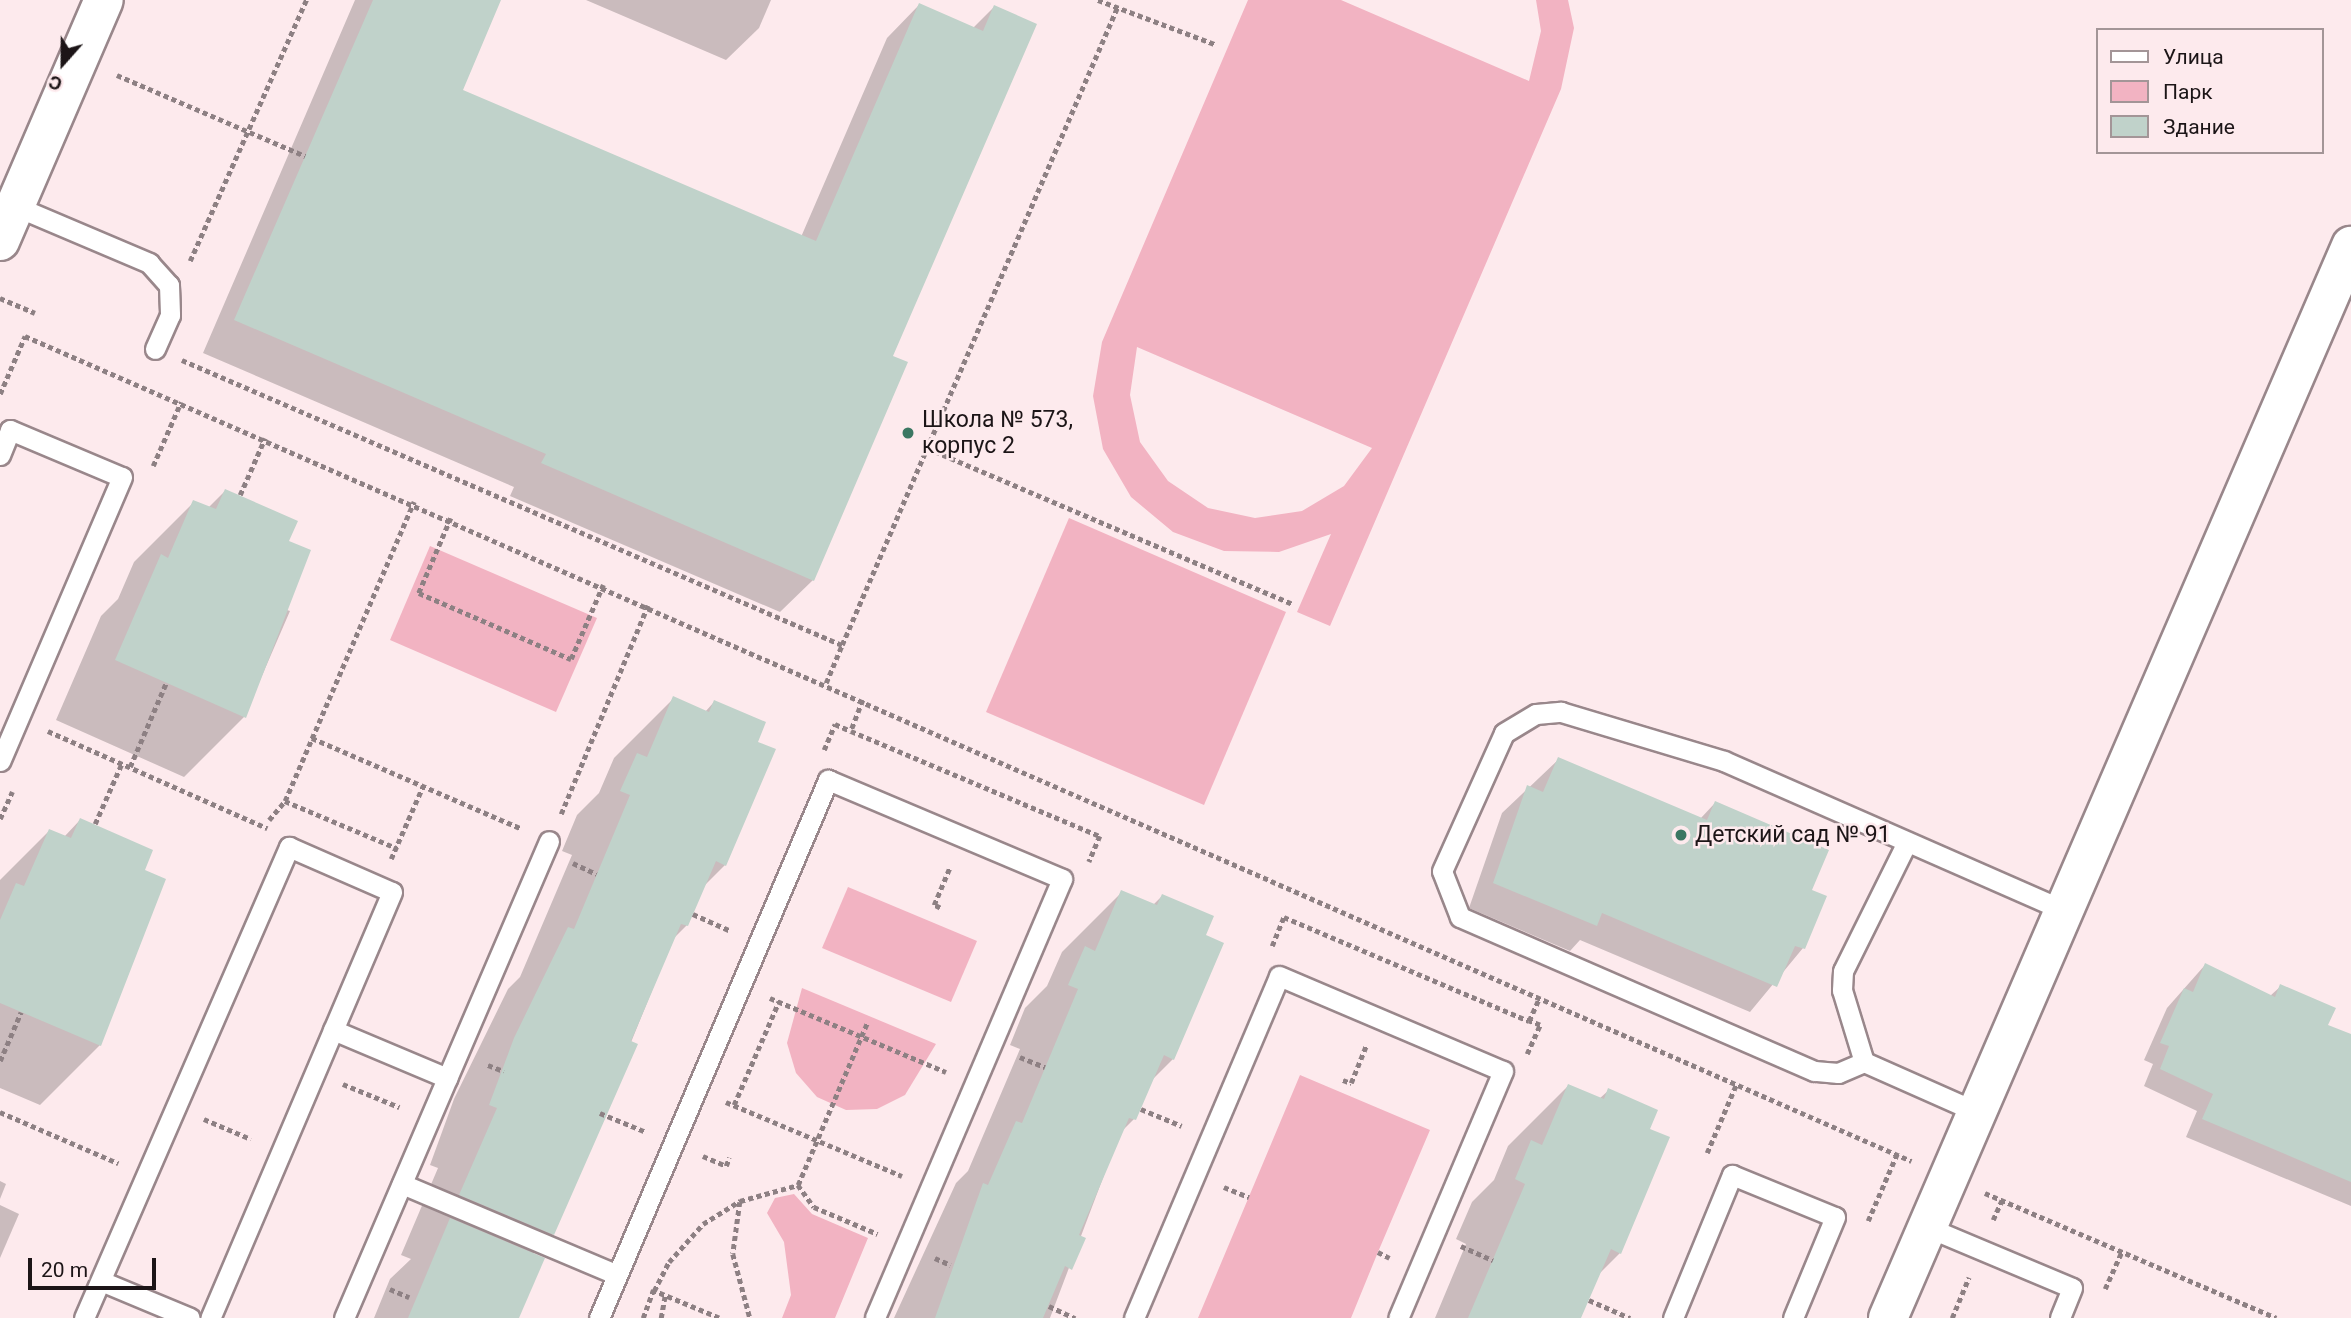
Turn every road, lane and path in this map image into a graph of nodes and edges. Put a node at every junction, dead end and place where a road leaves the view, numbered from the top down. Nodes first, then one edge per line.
1 (306, 0) edge
2 (1098, 0) edge
3 (95, 3) edge
4 (1117, 8) junction
5 (1217, 45) dead end
6 (79, 59) junction
7 (249, 132) junction
8 (305, 156) dead end
9 (5, 225) edge
10 (2351, 246) edge
11 (169, 285) junction
12 (0, 298) edge
13 (35, 313) dead end
14 (155, 349) joint
15 (0, 394) edge
16 (265, 438) junction
17 (927, 448) junction
18 (0, 455) edge
19 (240, 495) dead end
20 (451, 518) junction
21 (603, 585) junction
22 (1293, 604) dead end
23 (648, 605) junction
24 (842, 645) junction
25 (166, 683) dead end
26 (826, 684) junction
27 (863, 700) junction
28 (18, 719) junction
29 (851, 731) junction
30 (312, 738) dead end
31 (828, 740) dead end
32 (0, 761) edge
33 (122, 763) junction
34 (130, 767) junction
35 (423, 786) junction
36 (285, 801) dead end
37 (95, 824) dead end
38 (550, 841) junction
39 (1908, 842) junction
40 (289, 847) junction
41 (396, 848) junction
42 (1093, 852) dead end
43 (379, 886) junction
44 (2064, 910) junction
45 (693, 914) dead end
46 (744, 936) dead end
47 (1282, 955) dead end
48 (767, 996) dead end
49 (1539, 999) junction
50 (779, 1001) junction
51 (21, 1012) dead end
52 (868, 1021) dead end
53 (1529, 1021) junction
54 (333, 1030) junction
55 (862, 1037) junction
56 (1533, 1041) dead end
57 (1009, 1052) dead end
58 (1513, 1053) dead end
59 (1526, 1058) dead end
60 (0, 1061) edge
61 (1864, 1062) junction
62 (1045, 1067) dead end
63 (943, 1071) dead end
64 (315, 1072) junction
65 (447, 1078) junction
66 (696, 1089) junction
67 (734, 1105) junction
68 (176, 1107) junction
69 (1141, 1108) dead end
70 (0, 1112) edge
71 (1977, 1112) junction
72 (429, 1120) junction
73 (1193, 1131) dead end
74 (817, 1140) junction
75 (281, 1152) junction
76 (147, 1175) junction
77 (1949, 1177) junction
78 (402, 1184) junction
79 (798, 1185) junction
80 (930, 1188) junction
81 (1228, 1189) dead end
82 (1249, 1197) dead end
83 (740, 1201) junction
84 (1927, 1227) junction
85 (873, 1232) dead end
86 (1448, 1241) dead end
87 (2122, 1251) junction
88 (1493, 1260) dead end
89 (617, 1275) junction
90 (101, 1281) junction
91 (647, 1288) dead end
92 (654, 1291) junction
93 (665, 1296) junction
94 (2103, 1296) dead end
95 (1589, 1300) dead end
96 (1048, 1307) dead end
97 (84, 1318) edge
98 (190, 1318) edge
99 (210, 1318) edge
100 (344, 1318) edge
101 (599, 1318) edge
102 (643, 1318) edge
103 (661, 1318) edge
104 (719, 1318) edge
105 (750, 1318) edge
106 (875, 1318) edge
107 (1075, 1318) edge
108 (1134, 1318) edge
109 (1398, 1318) edge
110 (1630, 1318) edge
111 (1672, 1318) edge
112 (1793, 1318) edge
113 (1888, 1318) edge
114 (2060, 1318) edge
115 (2276, 1318) edge

1 - 7 path
2 - 4 path
3 - 6 street
4 - 5 path
4 - 17 path
6 - 7 path
6 - 9 street
7 - 8 path
7 - 11 path
9 - 11 lane
10 - 44 street
11 - 14 lane
12 - 13 path
14 - 24 path
15 - 16 path
16 - 19 path
16 - 20 path
17 - 22 path
17 - 24 path
18 - 28 lane
20 - 21 path
20 - 21 path
21 - 23 path
23 - 26 path
23 - 38 path
24 - 26 path
25 - 34 path
26 - 27 path
27 - 29 path
27 - 49 path
28 - 32 lane
28 - 33 path
29 - 31 path
29 - 42 path
30 - 35 path
33 - 34 path
33 - 37 path
34 - 40 path
35 - 38 path
35 - 41 path
36 - 41 path
38 - 65 lane
39 - 44 lane
39 - 61 lane
39 - 61 lane
40 - 43 lane
40 - 68 lane
41 - 43 path
43 - 54 lane
44 - 71 street
45 - 46 path
47 - 53 path
48 - 50 path
49 - 53 path
49 - 77 path
50 - 55 path
50 - 67 path
51 - 60 path
52 - 55 path
53 - 56 path
54 - 64 lane
54 - 65 lane
55 - 63 path
55 - 74 path
57 - 62 path
58 - 59 path
61 - 71 lane
64 - 72 path
64 - 75 lane
65 - 72 lane
66 - 67 path
66 - 80 lane
66 - 89 lane
67 - 74 path
68 - 75 path
68 - 76 lane
69 - 73 path
70 - 76 path
71 - 77 street
72 - 78 lane
74 - 79 path
74 - 80 path
75 - 99 lane
76 - 90 lane
77 - 84 street
77 - 87 path
78 - 89 lane
78 - 100 lane
79 - 83 path
79 - 85 path
80 - 106 lane
81 - 82 path
83 - 92 path
83 - 105 path
84 - 113 street
84 - 114 lane
86 - 88 path
87 - 94 path
87 - 115 path
89 - 101 lane
90 - 97 lane
90 - 98 lane
91 - 92 path
92 - 93 path
92 - 102 path
93 - 103 path
93 - 104 path
95 - 110 path
96 - 107 path
108 - 109 lane
111 - 112 lane

